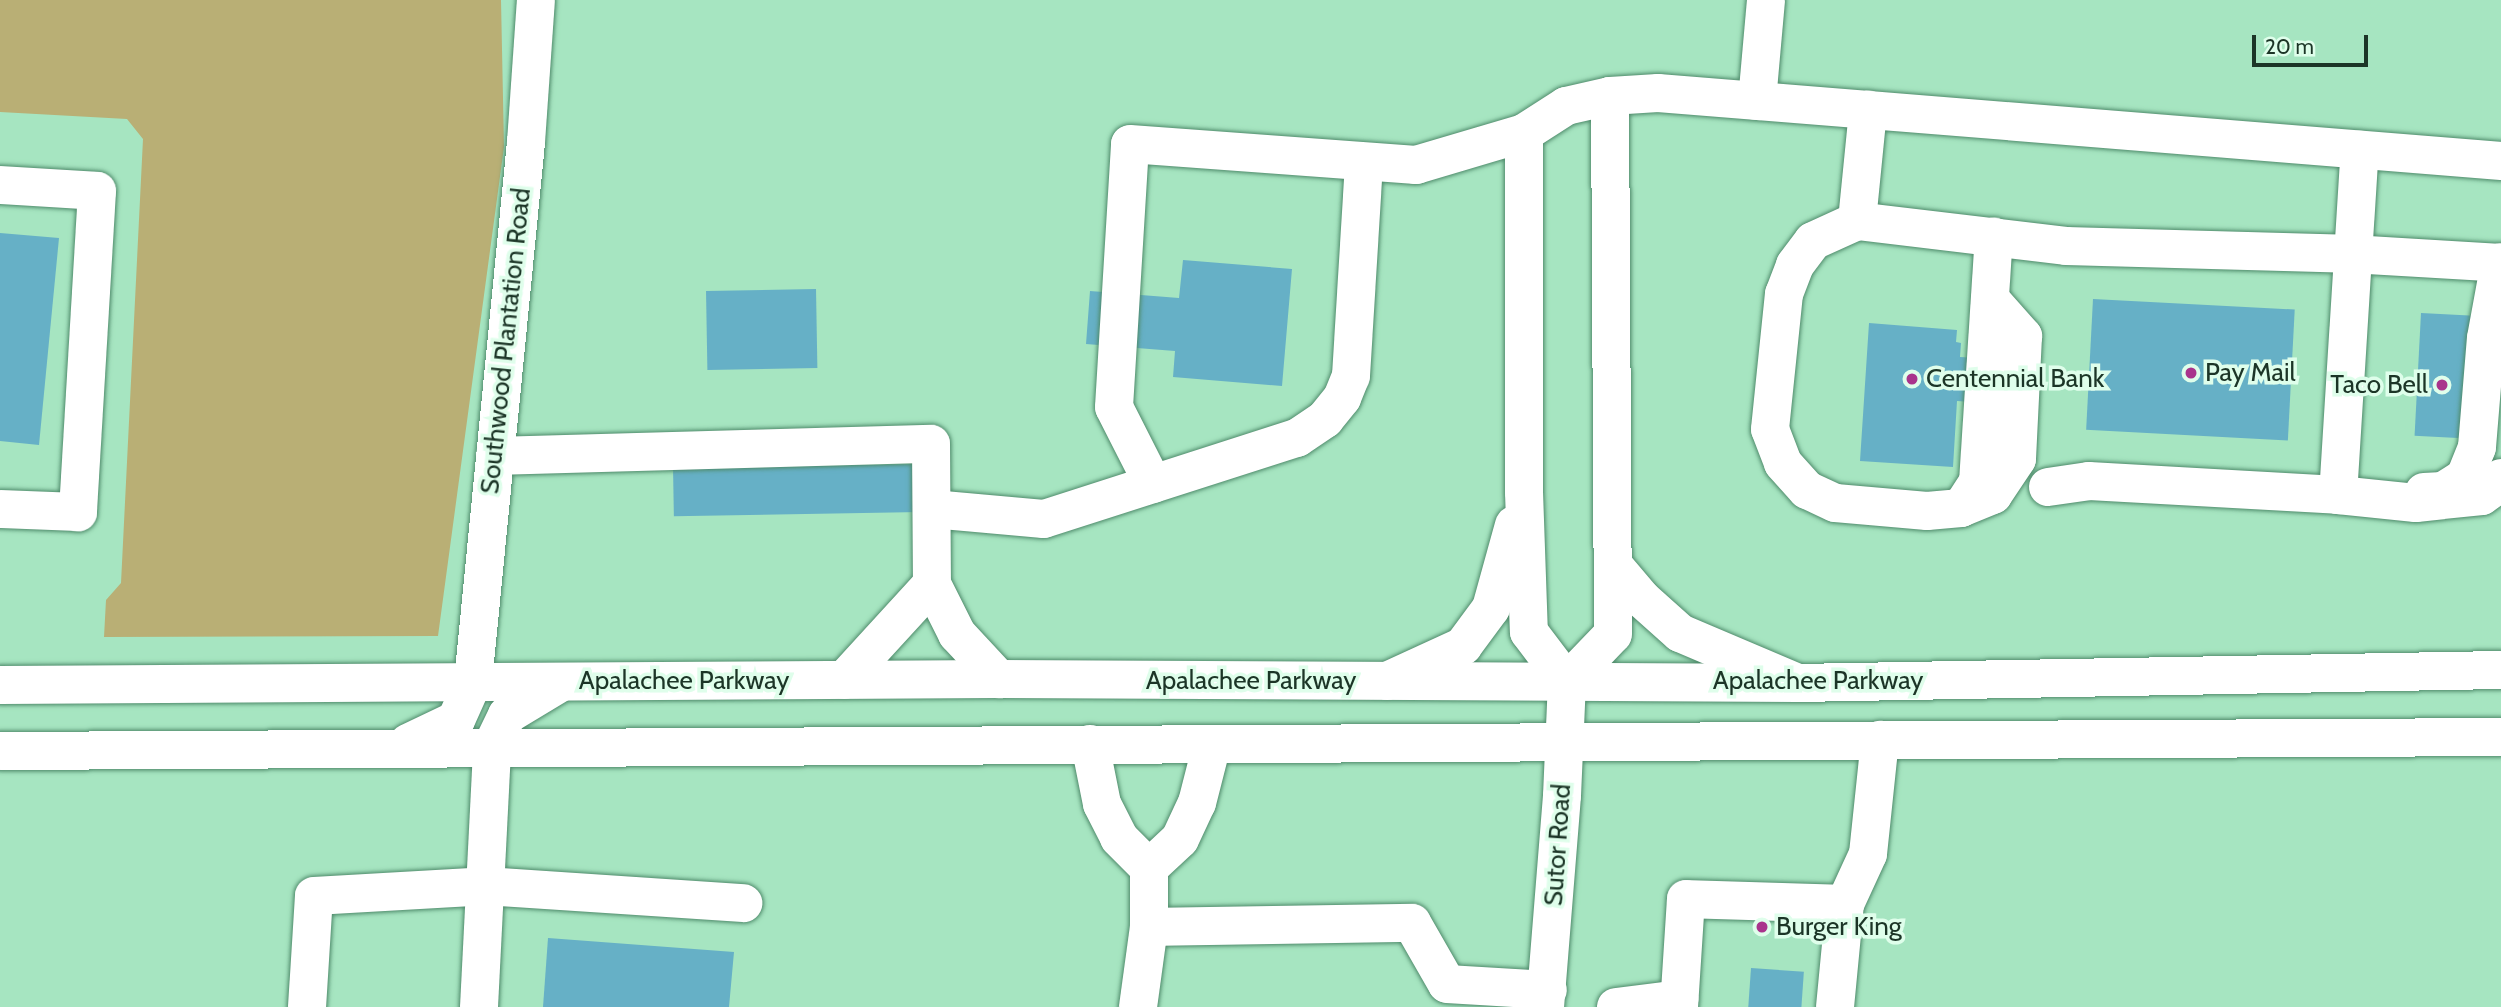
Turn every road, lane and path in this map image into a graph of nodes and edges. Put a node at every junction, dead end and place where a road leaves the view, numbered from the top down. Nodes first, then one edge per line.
1 (536, 0) edge
2 (1766, 0) edge
3 (1610, 96) junction
4 (1757, 101) junction
5 (1868, 110) junction
6 (1524, 133) junction
7 (2360, 150) junction
8 (2501, 161) edge
9 (1364, 162) junction
10 (0, 185) edge
11 (1857, 220) junction
12 (1994, 237) junction
13 (2351, 254) junction
14 (2500, 262) edge
15 (495, 456) junction
16 (2501, 478) edge
17 (1153, 484) junction
18 (2048, 487) dead end
19 (1524, 492) junction
20 (2338, 495) junction
21 (0, 509) edge
22 (932, 509) junction
23 (1615, 566) junction
24 (932, 584) junction
25 (2501, 670) edge
26 (999, 679) junction
27 (844, 680) junction
28 (562, 681) junction
29 (1387, 681) junction
30 (473, 682) junction
31 (1567, 682) junction
32 (1798, 683) junction
33 (0, 685) edge
34 (2501, 737) edge
35 (1880, 740) junction
36 (1564, 742) junction
37 (1090, 744) junction
38 (1212, 744) junction
39 (400, 747) junction
40 (492, 747) junction
41 (0, 751) edge
42 (1149, 868) junction
43 (485, 886) junction
44 (743, 903) dead end
45 (1845, 904) junction
46 (1149, 927) junction
47 (1547, 998) edge
48 (1679, 1003) edge
49 (307, 1007) edge
50 (479, 1007) edge
51 (1138, 1007) edge
52 (1616, 1007) edge
53 (1835, 1007) edge

1 - 15 main road, Southwood Plantation Road
2 - 4 main road
3 - 4 main road
3 - 6 main road
3 - 23 main road
4 - 5 main road
5 - 7 main road
5 - 11 main road
6 - 9 main road
6 - 19 main road
7 - 8 main road
7 - 13 main road
9 - 17 main road
9 - 17 main road
10 - 21 main road
11 - 12 main road
11 - 12 main road
12 - 13 main road
13 - 14 main road
13 - 20 main road
14 - 20 main road
15 - 22 main road
15 - 30 main road, Southwood Plantation Road
16 - 20 main road
17 - 22 main road
18 - 20 main road
19 - 29 main road
19 - 31 main road
22 - 24 main road
23 - 31 main road
23 - 32 main road
24 - 26 main road
24 - 27 main road
25 - 32 main road, Apalachee Parkway
26 - 27 main road, Apalachee Parkway
26 - 29 main road, Apalachee Parkway
27 - 28 main road, Apalachee Parkway
28 - 30 main road, Apalachee Parkway
28 - 40 main road
29 - 31 main road, Apalachee Parkway
30 - 33 main road, Apalachee Parkway
30 - 39 main road, Southwood Plantation Road
31 - 32 main road, Apalachee Parkway
31 - 36 main road, Sutor Road
34 - 35 main road
35 - 36 main road
35 - 45 main road
36 - 38 main road
36 - 47 main road, Sutor Road
37 - 38 main road
37 - 40 main road
37 - 42 main road
38 - 42 main road
39 - 40 main road
39 - 41 main road
40 - 43 main road
42 - 46 main road
43 - 44 main road
43 - 49 main road
43 - 50 main road
45 - 48 main road
45 - 53 main road
46 - 47 main road
46 - 51 main road
48 - 52 main road

